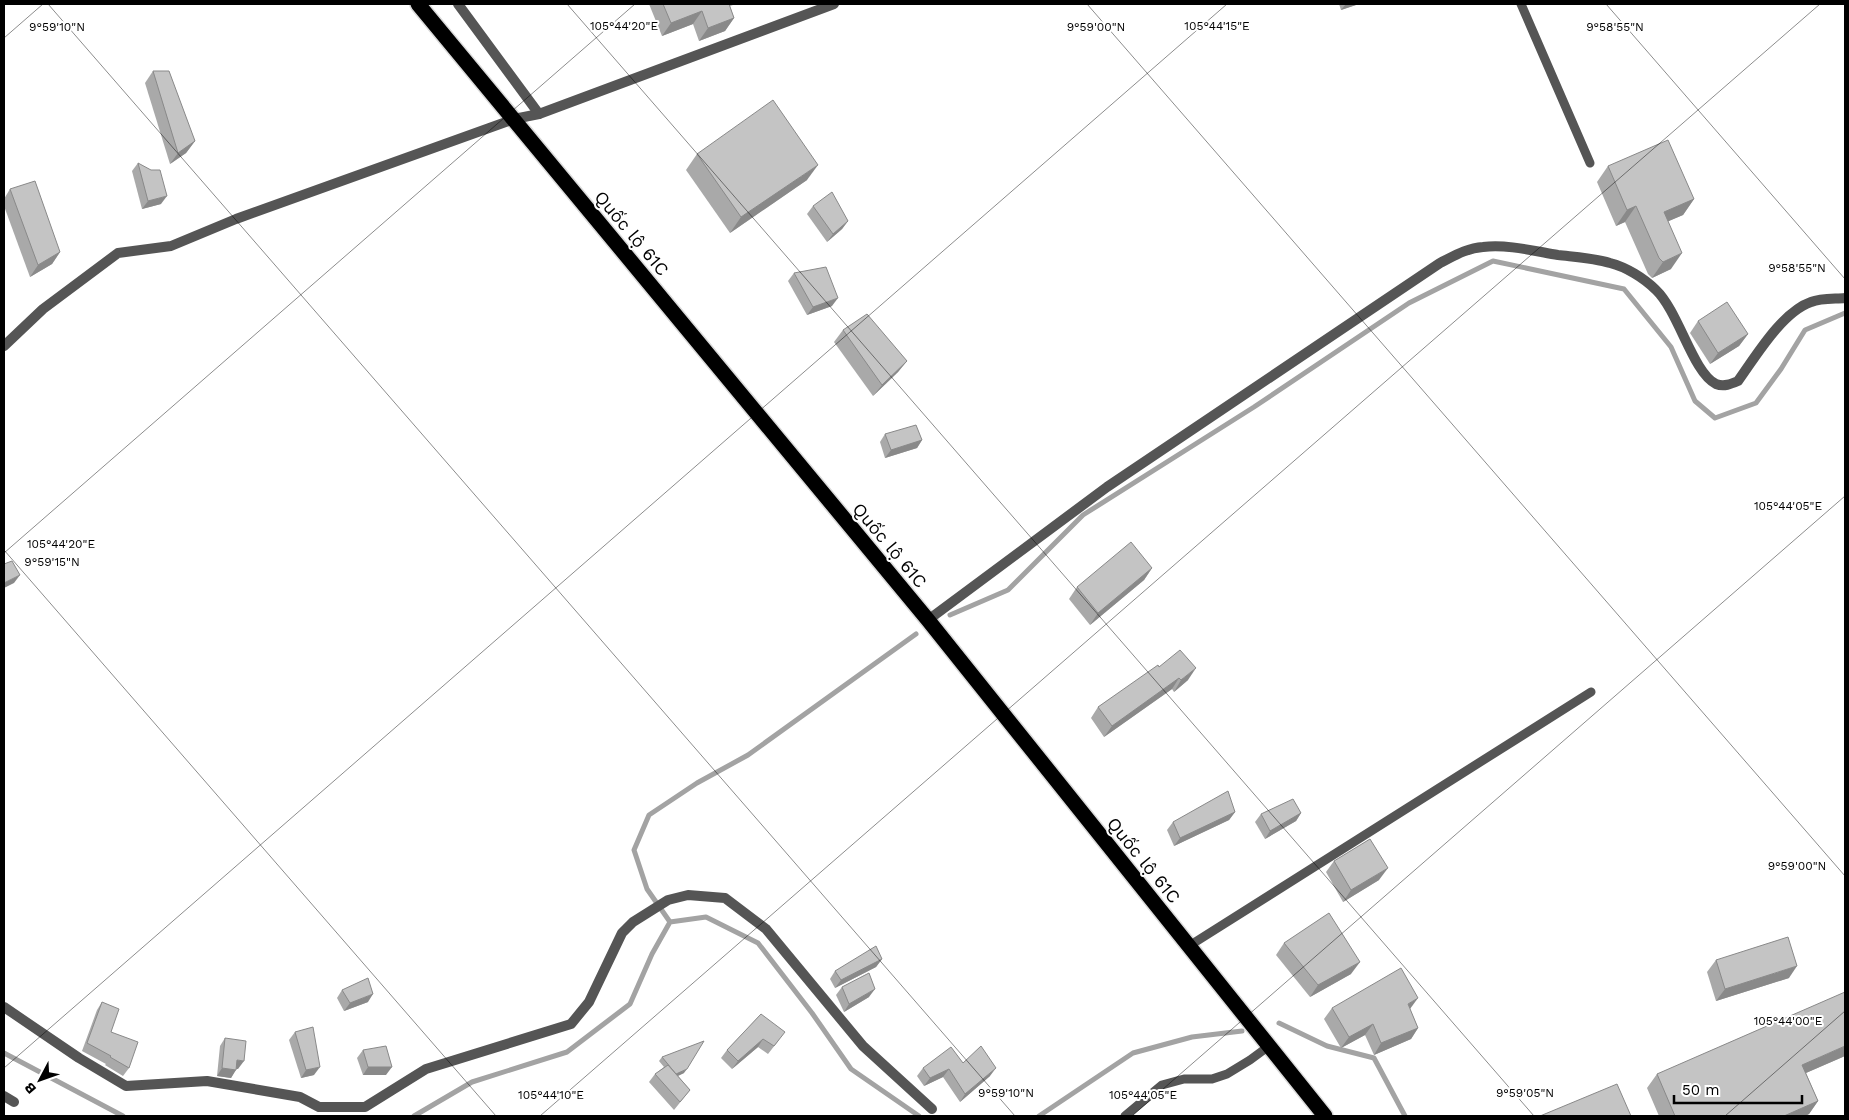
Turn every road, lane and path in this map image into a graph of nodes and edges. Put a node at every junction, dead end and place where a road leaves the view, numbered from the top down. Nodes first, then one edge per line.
1 (418, 4) edge
2 (458, 4) edge
3 (834, 4) edge
4 (1521, 4) edge
5 (539, 114) junction
6 (514, 119) junction
7 (1590, 164) dead end
8 (1845, 298) edge
9 (4, 346) edge
10 (928, 620) junction
11 (1591, 692) dead end
12 (1189, 946) junction
13 (4, 1007) edge
14 (1269, 1046) junction
15 (4, 1096) edge
16 (14, 1102) dead end
17 (932, 1109) dead end
18 (1125, 1116) edge
19 (1325, 1116) edge

1 - 6 highway, Quốc lộ 61C
2 - 5 street
3 - 5 street
4 - 7 lane
5 - 6 street
6 - 9 street
6 - 10 highway, Quốc lộ 61C
8 - 10 street
10 - 12 highway, Quốc lộ 61C
11 - 12 lane
12 - 14 highway, Quốc lộ 61C
13 - 17 street
14 - 18 lane
14 - 19 highway, Quốc lộ 61C
15 - 16 street

